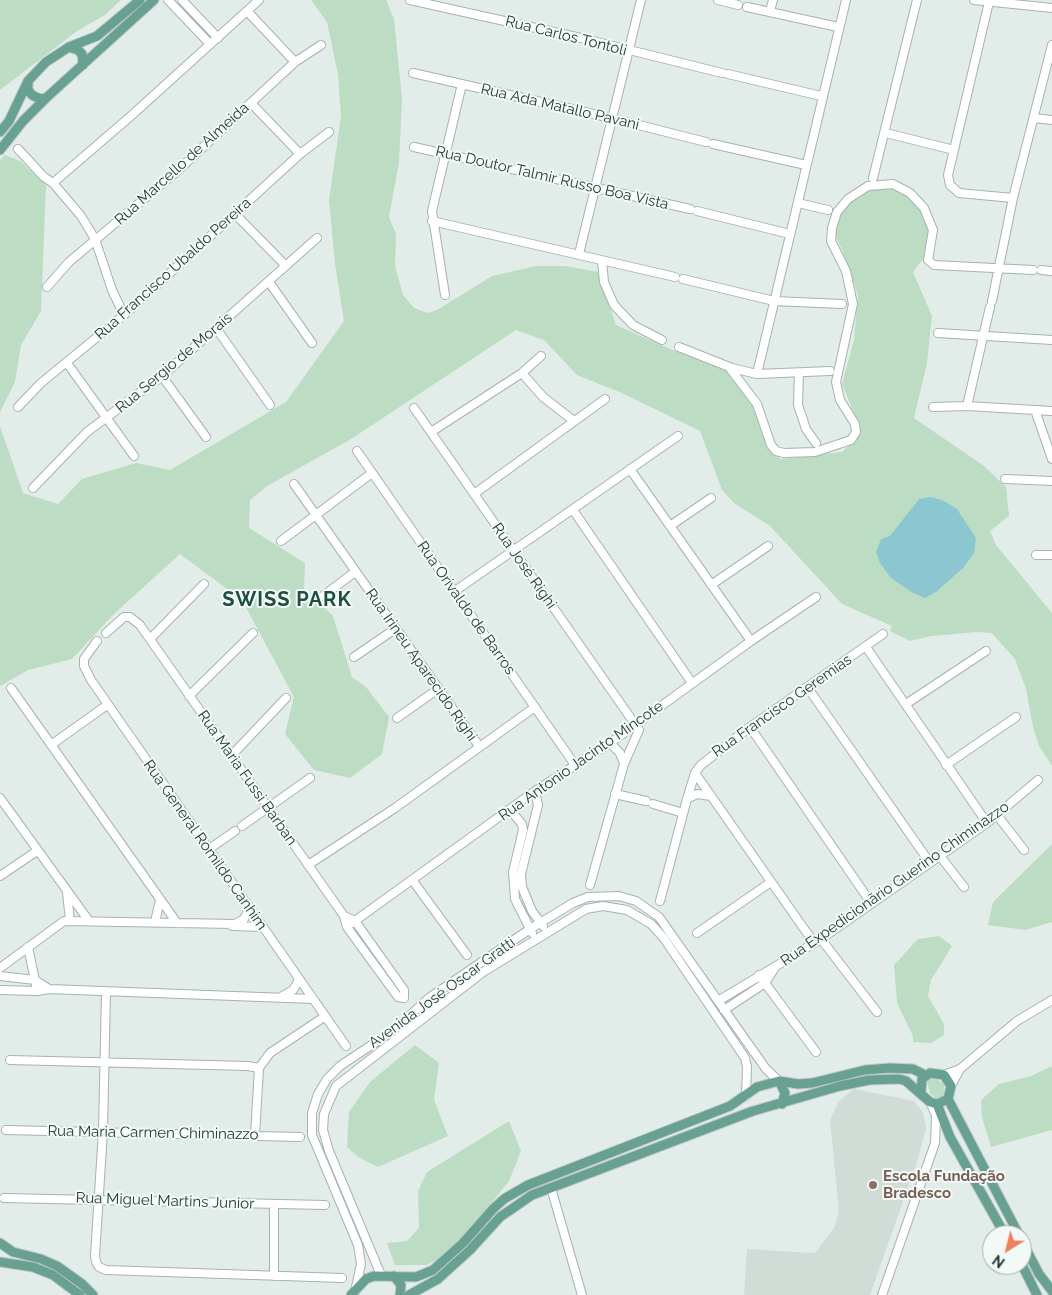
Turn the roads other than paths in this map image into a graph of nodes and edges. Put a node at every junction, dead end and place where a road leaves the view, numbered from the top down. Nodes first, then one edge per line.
1 (140, 0) edge
2 (154, 0) edge
3 (168, 0) edge
4 (182, 0) edge
5 (259, 0) edge
6 (410, 0) edge
7 (641, 0) edge
8 (718, 0) edge
9 (773, 0) edge
10 (846, 0) edge
11 (917, 0) edge
12 (974, 0) edge
13 (989, 2) junction
14 (434, 3) edge
15 (738, 5) dead end
16 (1052, 6) edge
17 (747, 7) dead end
18 (247, 11) junction
19 (770, 12) junction
20 (838, 27) junction
21 (218, 38) junction
22 (210, 44) junction
23 (321, 45) dead end
24 (1052, 45) edge
25 (69, 47) junction
26 (628, 51) junction
27 (295, 62) junction
28 (83, 65) junction
29 (413, 74) dead end
30 (28, 82) junction
31 (462, 84) junction
32 (821, 96) junction
33 (46, 98) junction
34 (251, 103) junction
35 (611, 118) junction
36 (1034, 118) junction
37 (1052, 120) edge
38 (0, 132) edge
39 (329, 132) dead end
40 (886, 133) junction
41 (414, 147) dead end
42 (18, 149) dead end
43 (0, 150) edge
44 (954, 150) junction
45 (300, 154) junction
46 (447, 154) junction
47 (806, 166) junction
48 (873, 178) dead end
49 (53, 183) junction
50 (596, 188) junction
51 (1013, 198) junction
52 (798, 203) junction
53 (828, 210) dead end
54 (235, 214) junction
55 (432, 221) junction
56 (790, 234) junction
57 (317, 238) dead end
58 (95, 239) junction
59 (579, 254) junction
60 (602, 261) junction
61 (286, 266) junction
62 (999, 268) junction
63 (1052, 270) edge
64 (675, 277) dead end
65 (683, 279) dead end
66 (269, 282) junction
67 (47, 287) dead end
68 (445, 296) dead end
69 (774, 301) junction
70 (842, 304) dead end
71 (124, 315) junction
72 (216, 328) junction
73 (938, 333) dead end
74 (982, 337) junction
75 (662, 340) dead end
76 (1052, 340) edge
77 (312, 343) dead end
78 (679, 347) dead end
79 (541, 356) dead end
80 (67, 363) junction
81 (729, 367) junction
82 (830, 371) dead end
83 (522, 373) junction
84 (799, 373) junction
85 (757, 374) junction
86 (162, 376) junction
87 (605, 399) dead end
88 (270, 405) dead end
89 (967, 406) junction
90 (18, 407) dead end
91 (414, 408) dead end
92 (933, 408) dead end
93 (1035, 410) junction
94 (1052, 411) edge
95 (107, 419) junction
96 (574, 421) junction
97 (431, 432) junction
98 (678, 436) dead end
99 (206, 437) dead end
100 (816, 443) dead end
101 (357, 451) dead end
102 (134, 456) dead end
103 (1052, 460) edge
104 (630, 469) junction
105 (372, 474) junction
106 (1005, 478) dead end
107 (1052, 481) edge
108 (294, 484) dead end
109 (33, 488) dead end
110 (474, 494) junction
111 (710, 498) dead end
112 (573, 510) junction
113 (317, 516) junction
114 (670, 526) junction
115 (282, 541) dead end
116 (768, 546) dead end
117 (514, 552) junction
118 (1036, 555) dead end
119 (1052, 556) edge
120 (355, 572) junction
121 (204, 584) dead end
122 (711, 585) junction
123 (455, 591) junction
124 (322, 596) dead end
125 (816, 597) dead end
126 (395, 629) junction
127 (106, 633) dead end
128 (253, 634) dead end
129 (883, 634) dead end
130 (150, 639) junction
131 (97, 641) dead end
132 (750, 641) junction
133 (866, 647) junction
134 (986, 651) dead end
135 (354, 657) dead end
136 (692, 683) junction
137 (11, 688) dead end
138 (808, 688) junction
139 (438, 689) junction
140 (189, 696) junction
141 (286, 698) dead end
142 (906, 704) junction
143 (107, 705) junction
144 (535, 707) junction
145 (1016, 717) dead end
146 (397, 718) dead end
147 (636, 724) junction
148 (750, 727) junction
149 (622, 734) junction
150 (610, 743) junction
151 (51, 745) junction
152 (479, 746) junction
153 (631, 748) junction
154 (230, 756) junction
155 (575, 764) junction
156 (624, 764) junction
157 (946, 765) junction
158 (695, 774) junction
159 (310, 778) dead end
160 (1038, 780) dead end
161 (535, 791) junction
162 (615, 794) junction
163 (711, 796) junction
164 (0, 798) edge
165 (687, 798) junction
166 (268, 808) junction
167 (510, 810) junction
168 (683, 813) junction
169 (997, 815) junction
170 (987, 823) junction
171 (209, 849) junction
172 (1024, 850) dead end
173 (37, 851) junction
174 (940, 856) junction
175 (930, 863) junction
176 (308, 865) junction
177 (0, 876) edge
178 (414, 881) junction
179 (771, 882) junction
180 (590, 885) dead end
181 (964, 886) dead end
182 (66, 890) junction
183 (160, 900) junction
184 (660, 902) dead end
185 (871, 903) junction
186 (249, 908) junction
187 (344, 916) junction
188 (70, 921) junction
189 (89, 921) junction
190 (355, 921) junction
191 (155, 922) junction
192 (178, 923) junction
193 (541, 923) junction
194 (223, 925) junction
195 (262, 927) junction
196 (347, 927) junction
197 (530, 929) junction
198 (547, 932) junction
199 (697, 933) dead end
200 (536, 938) junction
201 (818, 941) junction
202 (28, 948) junction
203 (467, 955) dead end
204 (775, 967) junction
205 (0, 968) edge
206 (759, 975) junction
207 (0, 976) edge
208 (36, 980) junction
209 (299, 980) junction
210 (765, 983) junction
211 (49, 989) junction
212 (0, 990) edge
213 (37, 991) junction
214 (106, 992) junction
215 (281, 996) junction
216 (313, 999) junction
217 (1052, 1000) edge
218 (718, 1001) junction
219 (724, 1010) junction
220 (876, 1012) dead end
221 (324, 1017) junction
222 (346, 1046) dead end
223 (816, 1052) dead end
224 (10, 1060) dead end
225 (105, 1062) junction
226 (259, 1068) junction
227 (960, 1069) junction
228 (925, 1075) junction
229 (944, 1075) junction
230 (779, 1081) junction
231 (951, 1086) junction
232 (922, 1092) junction
233 (746, 1096) junction
234 (948, 1099) junction
235 (933, 1103) junction
236 (782, 1104) junction
237 (753, 1111) junction
238 (6, 1130) dead end
239 (103, 1131) junction
240 (255, 1135) junction
241 (300, 1137) dead end
242 (950, 1137) junction
243 (935, 1143) junction
244 (551, 1188) junction
245 (4, 1198) dead end
246 (99, 1199) junction
247 (274, 1204) junction
248 (325, 1205) dead end
249 (999, 1225) edge
250 (1014, 1225) edge
251 (0, 1243) edge
252 (1032, 1260) edge
253 (0, 1262) edge
254 (381, 1275) junction
255 (1027, 1275) edge
256 (274, 1276) junction
257 (394, 1276) junction
258 (342, 1278) dead end
259 (1052, 1291) edge
260 (354, 1292) edge
261 (80, 1295) edge
262 (93, 1295) edge
263 (400, 1295) edge
264 (409, 1295) edge
265 (582, 1295) edge
266 (882, 1295) edge
267 (1038, 1295) edge

1 - 25 main road
2 - 28 main road
3 - 22 street
4 - 21 street
5 - 18 street
6 - 14 street, Rua Carlos Tontoli
7 - 26 street
8 - 15 street
9 - 19 street
10 - 20 street
11 - 40 street
12 - 13 street
13 - 16 street
13 - 44 street
14 - 26 street, Rua Carlos Tontoli
17 - 19 street
18 - 21 street
18 - 27 street
19 - 20 street
20 - 32 street
21 - 22 street
22 - 49 street
23 - 27 street, Rua Marcello de Almeida
24 - 36 street
25 - 28 main road
25 - 30 main road
26 - 32 street, Rua Carlos Tontoli
26 - 35 street
27 - 34 street, Rua Marcello de Almeida
28 - 33 main road
29 - 31 street, Rua Ada Matallo Pavani
30 - 33 main road
30 - 38 main road
31 - 35 street, Rua Ada Matallo Pavani
31 - 46 street
32 - 47 street
33 - 43 main road
34 - 45 street
34 - 58 street, Rua Marcello de Almeida
35 - 47 street, Rua Ada Matallo Pavani
35 - 50 street
36 - 37 street
36 - 51 street
39 - 45 street, Rua Francisco Ubaldo Pereira
40 - 44 street
40 - 48 street
41 - 46 street, Rua Doutor Talmir Russo Boa Vista
42 - 49 street
44 - 51 street
45 - 54 street, Rua Francisco Ubaldo Pereira
46 - 50 street, Rua Doutor Talmir Russo Boa Vista
46 - 55 street
47 - 52 street
49 - 58 street
50 - 56 street, Rua Doutor Talmir Russo Boa Vista
50 - 59 street
51 - 62 street
52 - 53 street
52 - 56 street
54 - 61 street
54 - 71 street, Rua Francisco Ubaldo Pereira
55 - 59 street
55 - 68 street
56 - 69 street
57 - 61 street, Rua Sergio de Morais
58 - 67 street, Rua Marcello de Almeida
58 - 71 street
59 - 60 street
60 - 64 street
60 - 75 street
61 - 66 street, Rua Sergio de Morais
62 - 63 street
62 - 74 street
62 - 81 street
65 - 69 street
66 - 72 street, Rua Sergio de Morais
66 - 77 street
69 - 70 street
69 - 85 street
71 - 80 street, Rua Francisco Ubaldo Pereira
72 - 86 street, Rua Sergio de Morais
72 - 88 street
73 - 74 street
74 - 76 street
74 - 89 street
78 - 81 street
79 - 83 street
80 - 90 street, Rua Francisco Ubaldo Pereira
80 - 95 street
81 - 85 street
82 - 84 street
83 - 96 street
83 - 97 street
84 - 85 street
84 - 100 street
86 - 95 street, Rua Sergio de Morais
86 - 99 street
87 - 96 street
89 - 92 street
89 - 93 street
91 - 97 street, Rua José Righi
93 - 94 street
93 - 103 street
95 - 102 street
95 - 109 street, Rua Sergio de Morais
96 - 110 street
97 - 110 street, Rua José Righi
98 - 104 street
101 - 105 street, Rua Orivaldo de Barros
104 - 112 street
104 - 114 street
105 - 113 street
105 - 123 street, Rua Orivaldo de Barros
106 - 107 street
108 - 113 street, Rua Irineu Aparecido Righi
110 - 117 street, Rua José Righi
111 - 114 street
112 - 117 street
112 - 136 street
113 - 115 street
113 - 120 street, Rua Irineu Aparecido Righi
114 - 122 street
116 - 122 street
117 - 123 street
117 - 147 street, Rua José Righi
118 - 119 street
120 - 124 street
120 - 126 street, Rua Irineu Aparecido Righi
121 - 130 street
122 - 132 street
123 - 144 street, Rua Orivaldo de Barros
125 - 132 street, Rua Antonio Jacinto Mincote
126 - 135 street
126 - 139 street, Rua Irineu Aparecido Righi
127 - 130 street
128 - 140 street
129 - 133 street, Rua Francisco Geremias
130 - 140 street, Rua Maria Fussi Barban
131 - 143 street, Rua General Romildo Canhim
132 - 136 street, Rua Antonio Jacinto Mincote
133 - 138 street, Rua Francisco Geremias
133 - 142 street
134 - 142 street
136 - 147 street, Rua Antonio Jacinto Mincote
137 - 151 street
138 - 148 street, Rua Francisco Geremias
138 - 175 street
139 - 146 street
139 - 152 street, Rua Irineu Aparecido Righi
140 - 154 street, Rua Maria Fussi Barban
141 - 154 street
142 - 157 street
143 - 151 street
143 - 171 street, Rua General Romildo Canhim
144 - 152 street
144 - 155 street, Rua Orivaldo de Barros
145 - 157 street
147 - 149 street, Rua Antonio Jacinto Mincote
147 - 153 street
148 - 158 street, Rua Francisco Geremias
148 - 185 street
149 - 150 street, Rua Antonio Jacinto Mincote
149 - 153 street
150 - 155 street, Rua Antonio Jacinto Mincote
150 - 156 street
151 - 183 street
152 - 176 street
153 - 156 street
154 - 166 street, Rua Maria Fussi Barban
155 - 161 street, Rua Antonio Jacinto Mincote
156 - 162 street
157 - 170 street
158 - 163 street
158 - 165 street, Rua Francisco Geremias
159 - 166 street
160 - 169 street, Rua Expedicionãrio Guerino Chiminazzo
161 - 167 street, Rua Antonio Jacinto Mincote
161 - 193 street
162 - 168 street
162 - 180 street
163 - 165 street
163 - 179 street
164 - 173 street
165 - 168 street, Rua Francisco Geremias
166 - 171 street
166 - 176 street, Rua Maria Fussi Barban
167 - 178 street, Rua Antonio Jacinto Mincote
167 - 197 street
168 - 184 street, Rua Francisco Geremias
169 - 170 street, Rua Expedicionãrio Guerino Chiminazzo
169 - 172 street
170 - 174 street, Rua Expedicionãrio Guerino Chiminazzo
171 - 186 street, Rua General Romildo Canhim
173 - 177 street
173 - 182 street
174 - 175 street, Rua Expedicionãrio Guerino Chiminazzo
174 - 181 street
175 - 185 street, Rua Expedicionãrio Guerino Chiminazzo
176 - 187 street, Rua Maria Fussi Barban
178 - 190 street, Rua Antonio Jacinto Mincote
178 - 203 street
179 - 199 street
179 - 201 street
182 - 188 street
182 - 189 street
183 - 191 street
183 - 192 street
185 - 201 street, Rua Expedicionãrio Guerino Chiminazzo
186 - 194 street
186 - 195 street, Rua General Romildo Canhim
187 - 190 street
187 - 196 street, Rua Maria Fussi Barban
188 - 189 street
188 - 202 street
189 - 191 street
190 - 196 street, Rua Antonio Jacinto Mincote
190 - 196 street
191 - 192 street
192 - 194 street
193 - 197 street, Avenida José Oscar Gratti
193 - 198 street
193 - 218 street, Avenida José Oscar Gratti
194 - 195 street
195 - 209 street, Rua General Romildo Canhim
197 - 200 street
197 - 260 street, Avenida José Oscar Gratti
198 - 200 street, Avenida José Oscar Gratti
198 - 233 street, Avenida José Oscar Gratti
200 - 254 street, Avenida José Oscar Gratti
201 - 204 street, Rua Expedicionãrio Guerino Chiminazzo
201 - 220 street
202 - 205 street
202 - 208 street
204 - 206 street, Rua Expedicionãrio Guerino Chiminazzo
204 - 210 street, Rua Expedicionãrio Guerino Chiminazzo
206 - 210 street
206 - 218 street, Rua Expedicionãrio Guerino Chiminazzo
207 - 208 street
208 - 211 street
208 - 213 street
209 - 215 street
209 - 216 street, Rua General Romildo Canhim
210 - 219 street
210 - 223 street
211 - 213 street
211 - 214 street
212 - 213 street
214 - 215 street
214 - 225 street
215 - 216 street
216 - 221 street, Rua General Romildo Canhim
217 - 227 street
218 - 219 street, Avenida José Oscar Gratti
219 - 230 street, Avenida José Oscar Gratti
221 - 222 street, Rua General Romildo Canhim
221 - 226 street
224 - 225 street
225 - 226 street
225 - 239 street
226 - 240 street
227 - 229 street
227 - 231 street
228 - 229 main road
228 - 230 main road
228 - 232 main road
229 - 231 main road
230 - 233 main road
230 - 236 main road
231 - 234 main road
232 - 235 main road
232 - 236 main road
233 - 237 main road
233 - 257 main road
234 - 235 main road
234 - 250 main road
235 - 242 main road
235 - 243 street
236 - 237 main road
237 - 244 main road
238 - 239 street, Rua Maria Carmen Chiminazzo
239 - 240 street, Rua Maria Carmen Chiminazzo
239 - 246 street
240 - 241 street, Rua Maria Carmen Chiminazzo
242 - 243 street
242 - 249 main road
243 - 266 street
244 - 264 main road
244 - 265 street
245 - 246 street, Rua Miguel Martins Junior
246 - 247 street, Rua Miguel Martins Junior
246 - 256 street
247 - 248 street, Rua Miguel Martins Junior
247 - 256 street
251 - 262 main road
252 - 259 main road
253 - 261 main road
254 - 257 main road
254 - 260 main road
255 - 267 main road
256 - 258 street
257 - 263 main road

